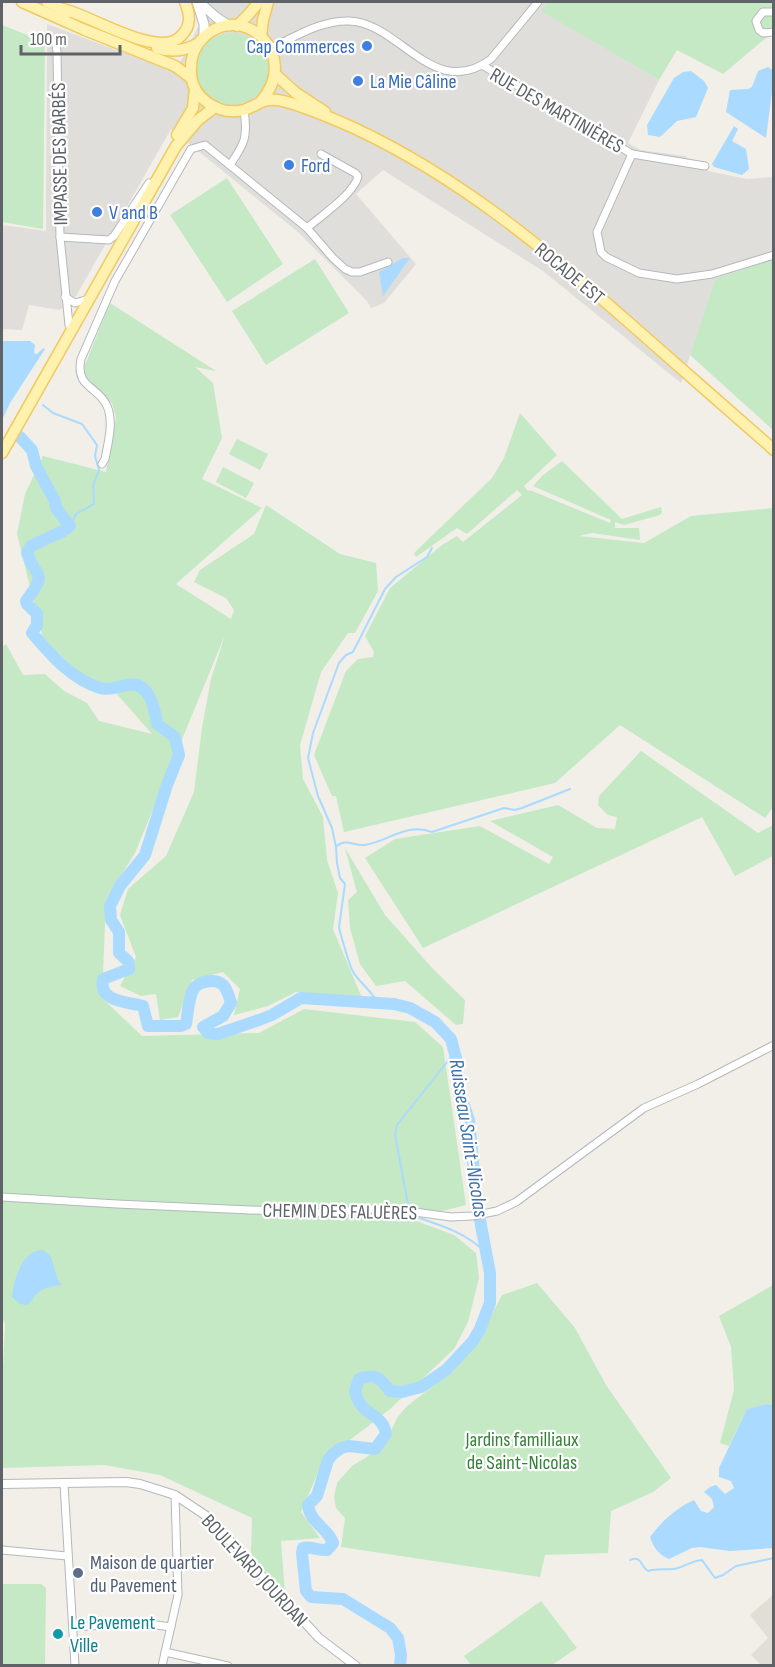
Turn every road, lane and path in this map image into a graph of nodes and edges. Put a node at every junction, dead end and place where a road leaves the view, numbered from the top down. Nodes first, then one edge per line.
1 (22, 2) edge
2 (47, 2) edge
3 (185, 2) edge
4 (198, 2) edge
5 (259, 2) edge
6 (268, 2) edge
7 (538, 2) edge
8 (63, 9) junction
9 (774, 12) edge
10 (233, 26) junction
11 (774, 32) edge
12 (261, 36) junction
13 (50, 38) dead end
14 (201, 40) junction
15 (271, 48) junction
16 (482, 65) junction
17 (275, 74) junction
18 (191, 78) junction
19 (195, 89) junction
20 (261, 101) junction
21 (215, 107) junction
22 (244, 110) junction
23 (346, 124) junction
24 (321, 154) dead end
25 (632, 154) junction
26 (230, 165) junction
27 (705, 166) dead end
28 (149, 183) junction
29 (307, 228) junction
30 (60, 237) junction
31 (774, 255) edge
32 (388, 262) dead end
33 (65, 297) junction
34 (86, 301) junction
35 (69, 325) junction
36 (2, 441) edge
37 (774, 450) edge
38 (2, 453) edge
39 (102, 464) dead end
40 (774, 1045) edge
41 (2, 1197) edge
42 (2, 1484) edge
43 (64, 1484) junction
44 (40, 1485) junction
45 (2, 1490) edge
46 (175, 1495) junction
47 (2, 1550) edge
48 (67, 1556) junction
49 (73, 1627) junction
50 (171, 1627) junction
51 (165, 1652) junction
52 (75, 1665) edge
53 (162, 1665) edge
54 (228, 1665) edge
55 (356, 1665) edge

1 - 18 main road
2 - 8 main road
3 - 8 main road
4 - 10 main road
4 - 14 main road
5 - 10 main road
6 - 12 main road
7 - 16 street
8 - 14 main road
9 - 11 street
10 - 12 main road
10 - 14 main road
12 - 15 main road
13 - 30 street, IMPASSE DES BARBÉS
14 - 18 main road
15 - 16 street
15 - 17 main road
16 - 25 street, RUE DES MARTINIÈRES
17 - 20 main road
17 - 23 main road
18 - 19 main road
19 - 21 main road
19 - 28 main road
20 - 22 main road
20 - 23 main road
21 - 22 main road
21 - 34 main road
22 - 26 street
23 - 37 main road, ROCADE EST
24 - 29 street
25 - 27 street
25 - 31 street, RUE DES MARTINIÈRES
26 - 29 street
26 - 39 street
28 - 30 street
28 - 34 main road
29 - 32 street
30 - 33 street, IMPASSE DES BARBÉS
33 - 34 street
33 - 35 street, IMPASSE DES BARBÉS
34 - 35 main road
34 - 38 main road
35 - 36 main road
40 - 41 street, CHEMIN DES FALUÈRES
42 - 44 street, BOULEVARD JOURDAN
43 - 44 street, BOULEVARD JOURDAN
43 - 46 street, BOULEVARD JOURDAN
43 - 48 street
44 - 45 street, BOULEVARD JOURDAN
46 - 50 street
46 - 55 street, BOULEVARD JOURDAN
47 - 48 street
48 - 49 street
49 - 50 street
49 - 52 street
50 - 51 street
51 - 53 street
51 - 54 street

